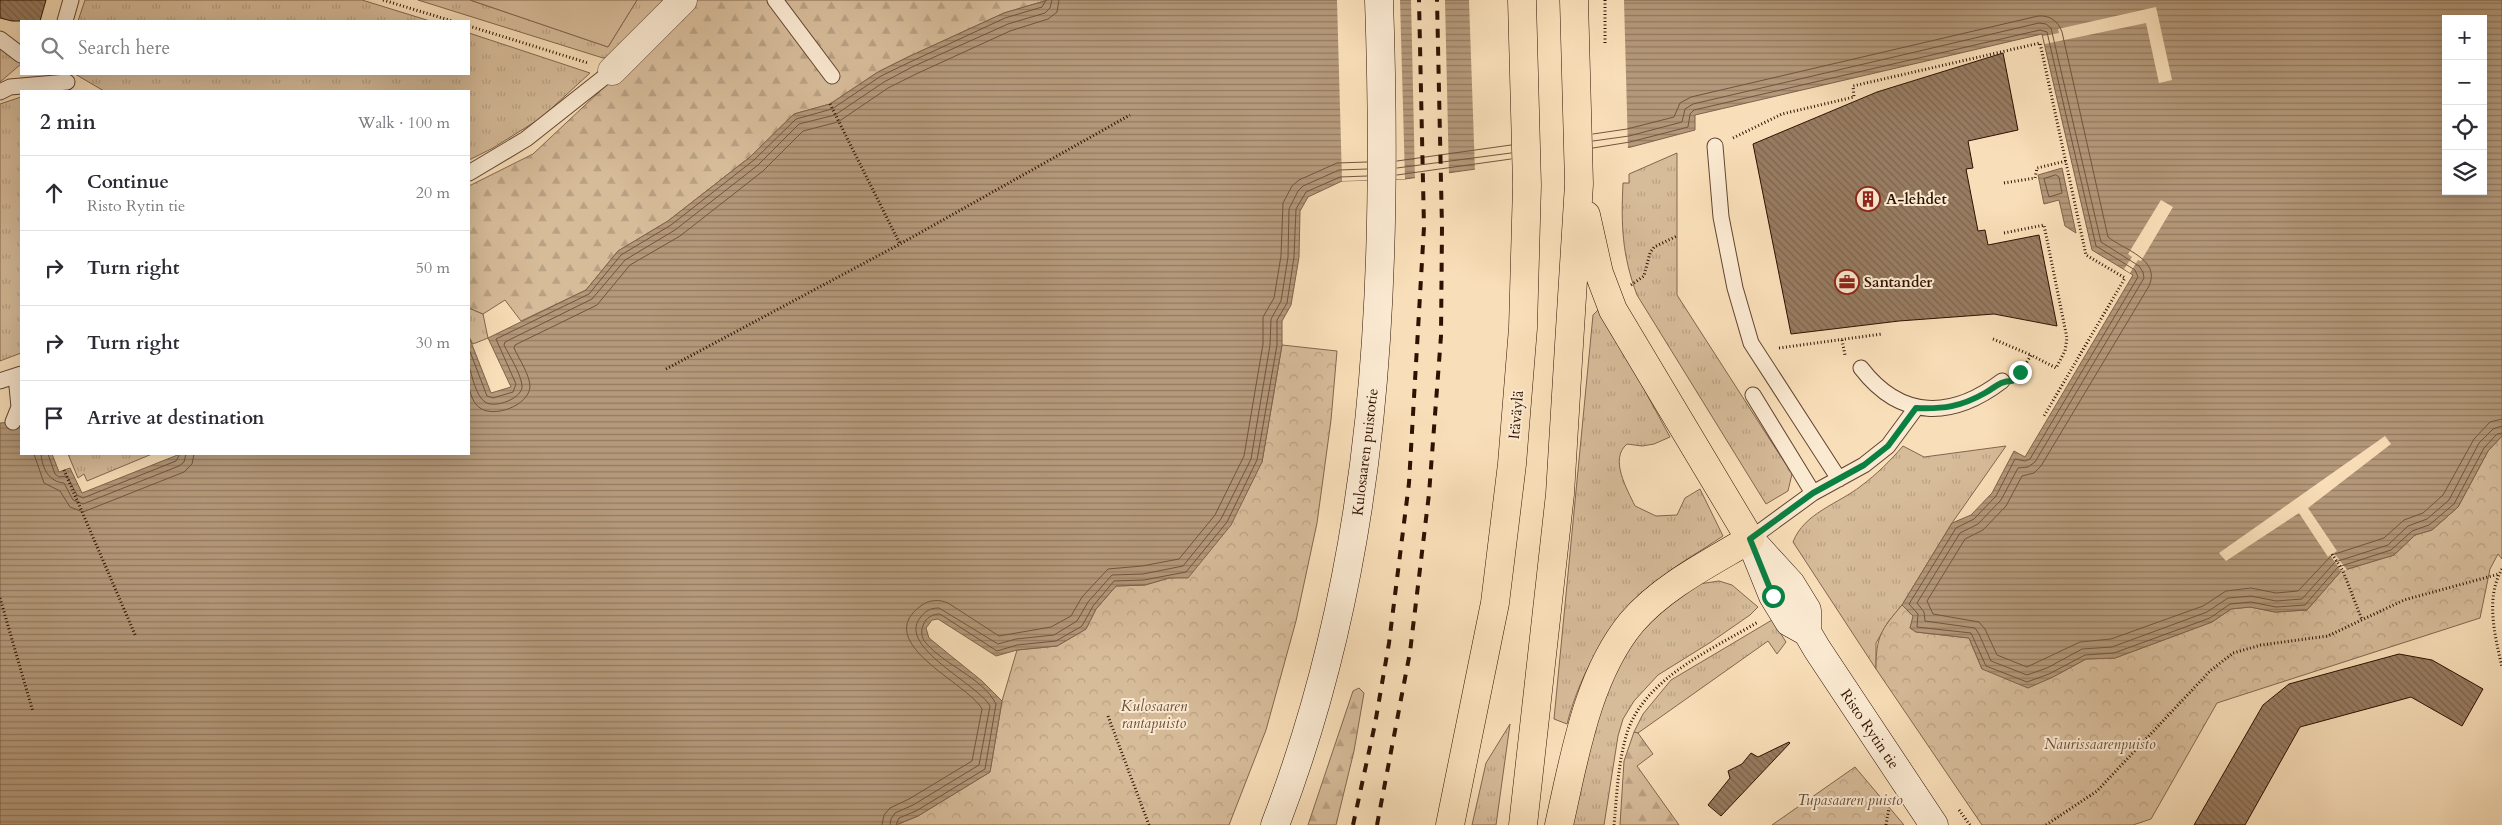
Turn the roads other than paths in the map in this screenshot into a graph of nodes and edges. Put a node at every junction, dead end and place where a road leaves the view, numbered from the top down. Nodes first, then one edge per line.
1 (71, 0) edge
2 (683, 0) edge
3 (775, 0) edge
4 (1379, 0) edge
5 (1522, 0) edge
6 (1574, 0) edge
7 (65, 20) edge
8 (0, 39) edge
9 (20, 54) edge
10 (612, 71) joint
11 (55, 75) edge
12 (832, 76) dead end
13 (70, 82) edge
14 (0, 92) edge
15 (1714, 146) road end
16 (470, 171) edge
17 (1579, 184) junction
18 (1861, 368) dead end
19 (19, 375) edge
20 (0, 381) edge
21 (2002, 381) road end
22 (1753, 394) dead end
23 (1916, 408) junction
24 (13, 422) dead end
25 (1838, 479) junction
26 (1813, 493) junction
27 (1750, 539) junction
28 (1275, 825) edge
29 (1450, 825) edge
30 (1523, 825) edge
31 (1558, 825) edge
32 (1934, 825) edge

1 - 7 lane
2 - 10 main road
3 - 12 lane
4 - 28 main road, Kulosaaren puistotie
5 - 29 highway, Itäväylä
6 - 17 highway
8 - 9 lane
10 - 16 lane
11 - 13 lane
13 - 14 lane
15 - 25 lane
17 - 27 highway
17 - 30 highway
18 - 23 lane
19 - 20 lane
19 - 24 lane
21 - 23 lane
22 - 26 lane
23 - 25 lane
25 - 26 lane
26 - 27 lane
27 - 31 highway
27 - 32 main road, Risto Rytin tie

